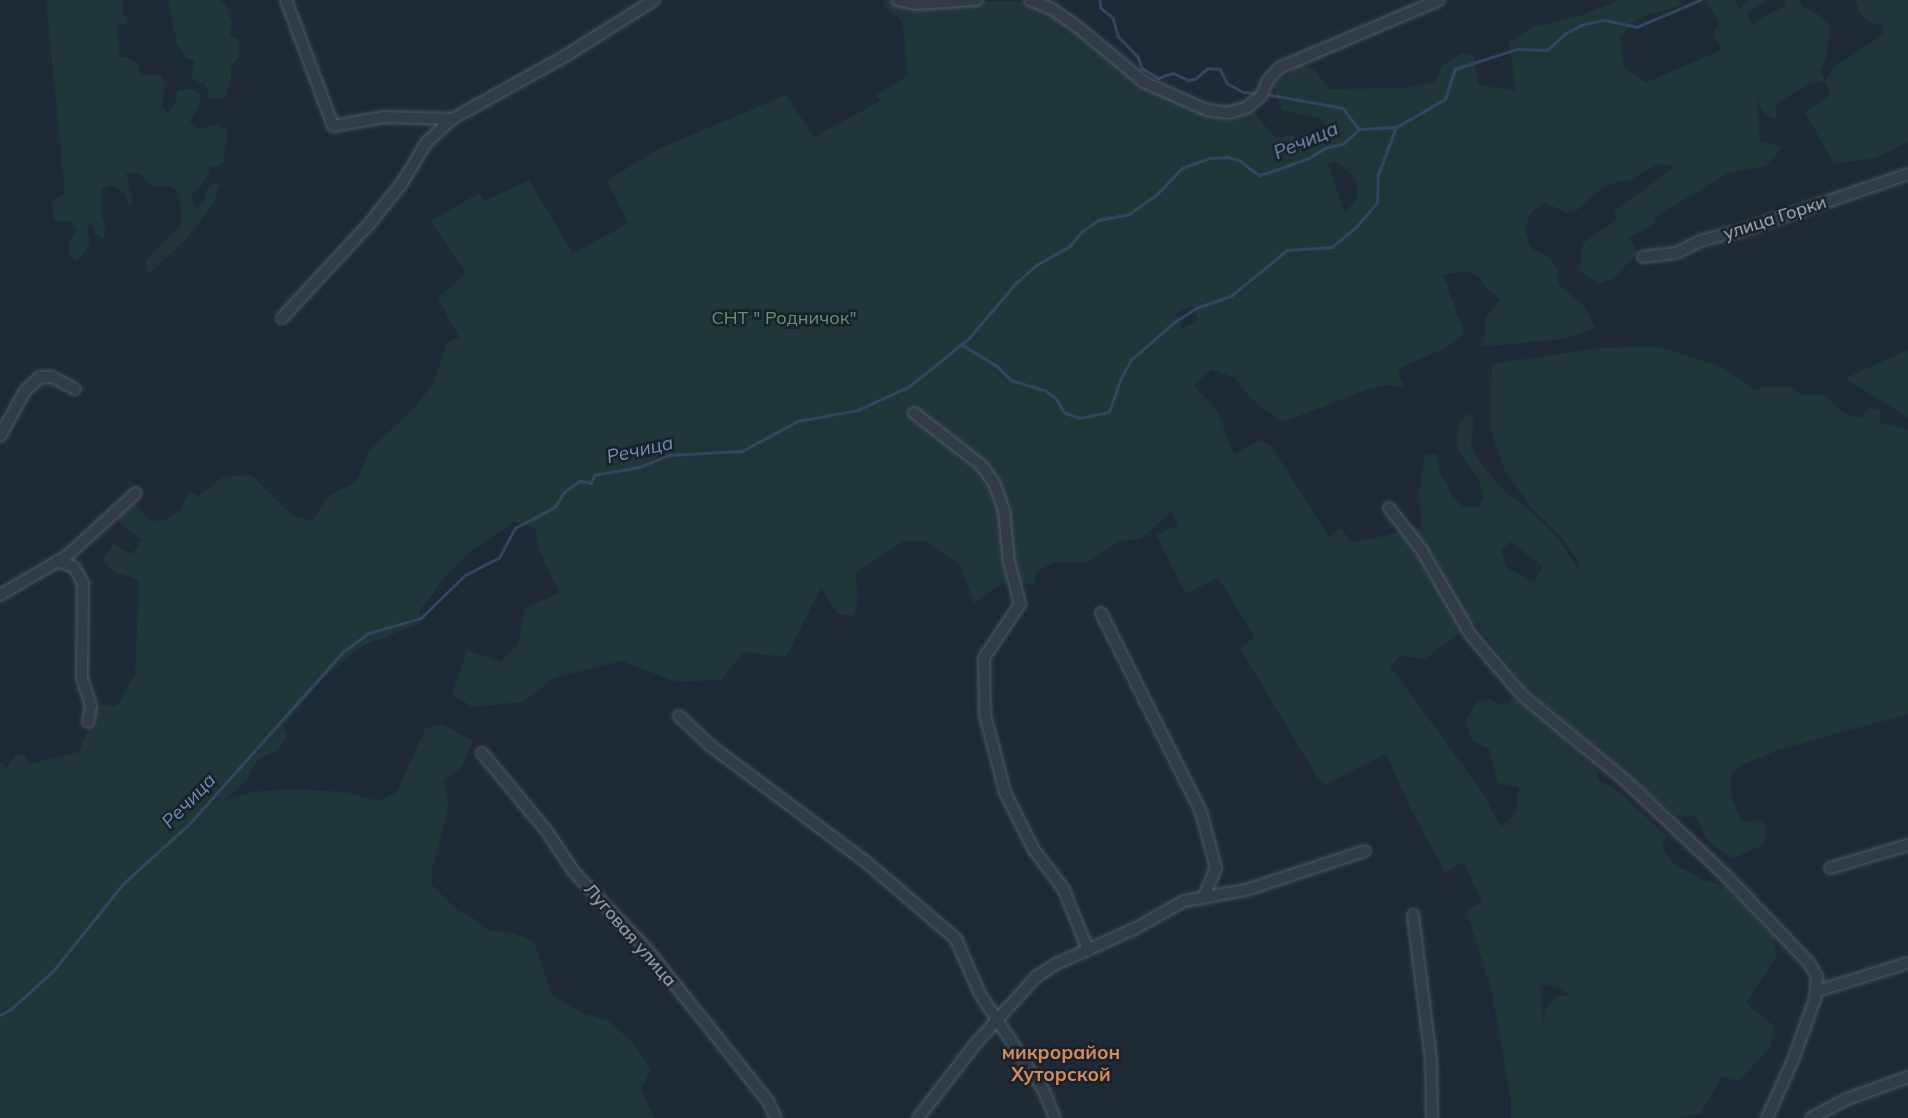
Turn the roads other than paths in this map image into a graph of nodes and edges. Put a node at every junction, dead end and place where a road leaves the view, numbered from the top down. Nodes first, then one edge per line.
1 (286, 0) edge
2 (654, 0) edge
3 (977, 0) edge
4 (1030, 0) edge
5 (1439, 0) edge
6 (900, 2) edge
7 (452, 119) junction
8 (1908, 174) edge
9 (1643, 257) dead end
10 (282, 318) dead end
11 (75, 390) dead end
12 (914, 413) dead end
13 (0, 436) edge
14 (136, 493) dead end
15 (1389, 508) dead end
16 (57, 561) junction
17 (0, 595) edge
18 (1101, 613) dead end
19 (678, 716) dead end
20 (88, 722) dead end
21 (482, 753) dead end
22 (1908, 845) edge
23 (1365, 851) dead end
24 (1830, 868) dead end
25 (1203, 898) junction
26 (1413, 915) dead end
27 (1088, 950) junction
28 (1908, 963) edge
29 (1817, 991) junction
30 (999, 1020) junction
31 (1908, 1077) edge
32 (776, 1118) edge
33 (918, 1118) edge
34 (1055, 1118) edge
35 (1432, 1118) edge
36 (1768, 1118) edge
37 (1811, 1118) edge

1 - 7 street
2 - 7 street
3 - 6 street
4 - 5 street
7 - 10 street
8 - 9 street, улица Горки
11 - 13 street
12 - 27 street
14 - 16 street
15 - 29 street
16 - 17 street
16 - 20 street
18 - 25 street
19 - 30 street
21 - 32 street, Луговая улица
22 - 24 street
23 - 25 street
25 - 27 street
26 - 35 street
27 - 30 street
28 - 29 street
29 - 36 street
30 - 33 street
30 - 34 street
31 - 37 street

